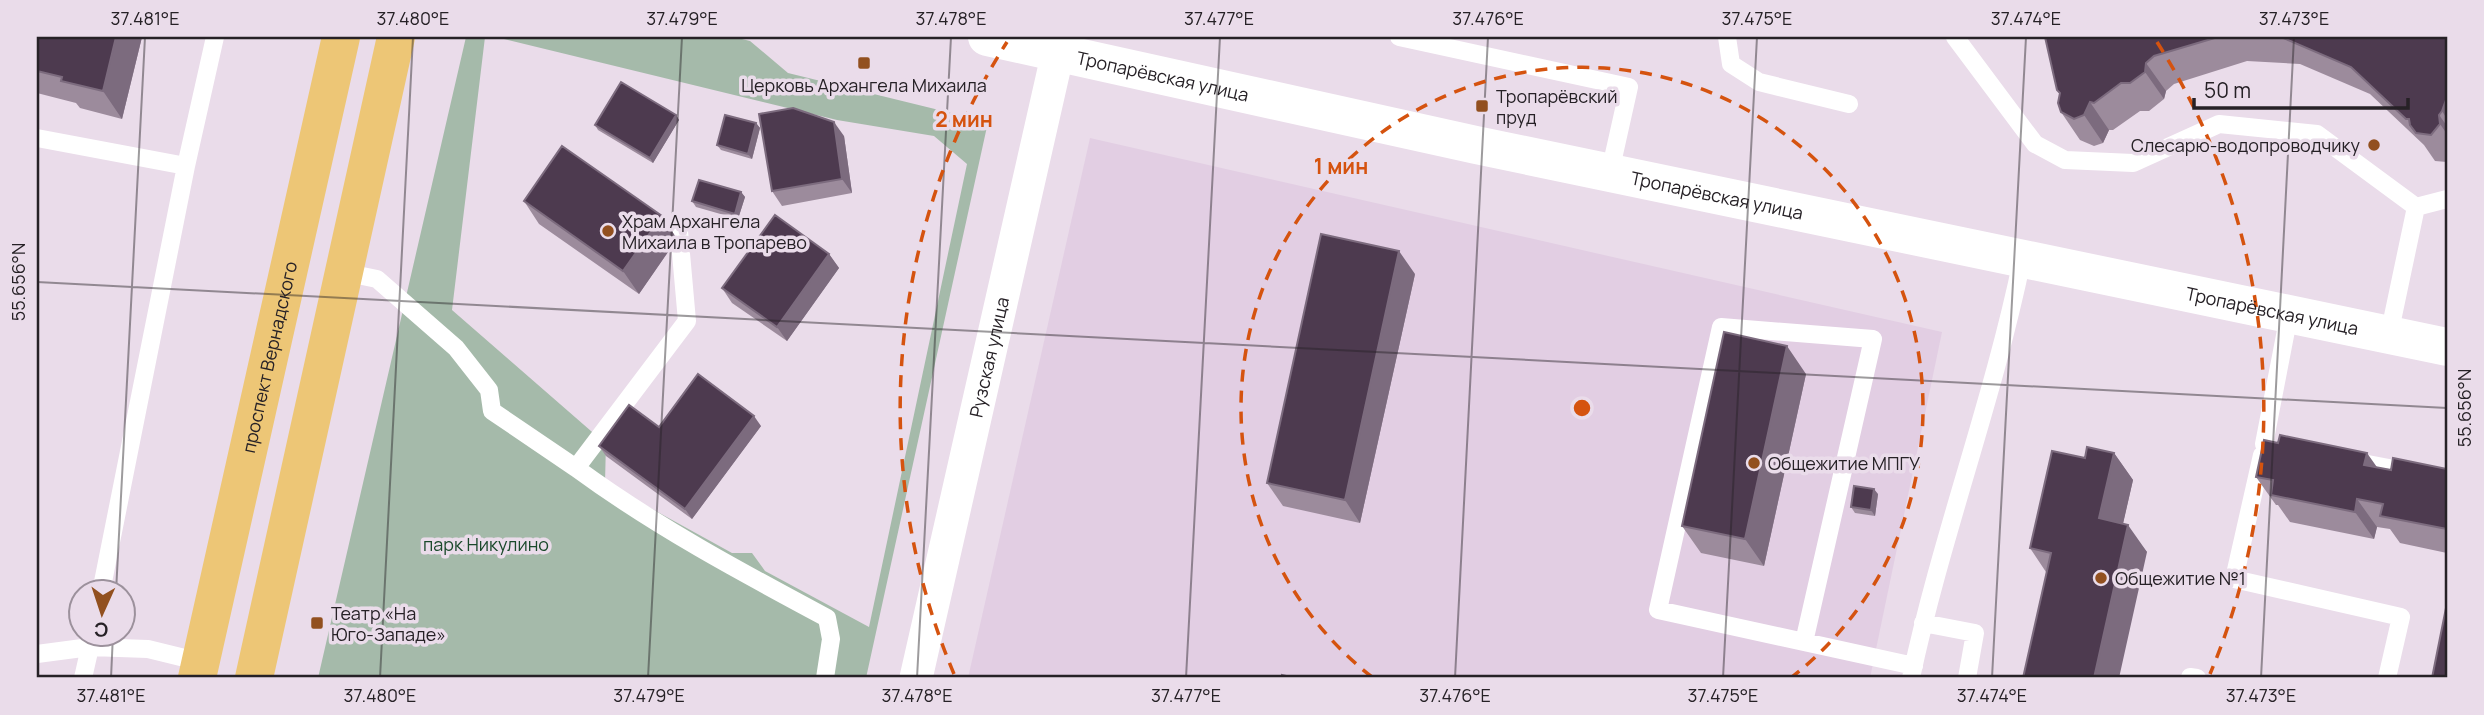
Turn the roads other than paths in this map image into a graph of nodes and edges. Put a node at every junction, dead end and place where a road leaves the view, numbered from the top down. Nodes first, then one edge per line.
1 (215, 37) edge
2 (341, 37) edge
3 (396, 37) edge
4 (987, 37) edge
5 (1399, 37) edge
6 (1727, 37) edge
7 (1955, 37) edge
8 (1060, 44) edge
9 (1849, 104) dead end
10 (37, 138) edge
11 (186, 166) junction
12 (1610, 172) junction
13 (2447, 199) edge
14 (2416, 206) junction
15 (679, 232) dead end
16 (2022, 260) junction
17 (343, 272) junction
18 (2289, 315) junction
19 (2389, 335) junction
20 (2447, 347) edge
21 (2330, 456) edge
22 (576, 468) junction
23 (2447, 479) edge
24 (104, 578) edge
25 (1923, 623) junction
26 (1804, 642) junction
27 (66, 647) edge
28 (136, 647) edge
29 (89, 648) edge
30 (37, 654) edge
31 (199, 670) edge
32 (1913, 672) edge
33 (83, 678) edge
34 (254, 678) edge
35 (824, 678) edge
36 (916, 678) edge
37 (1967, 678) edge
38 (2388, 678) edge

1 - 11 lane
2 - 31 main road, проспект Вернадского
3 - 17 main road
4 - 8 street, Тропарёвская улица
5 - 12 lane
6 - 9 lane
7 - 14 lane
8 - 12 street, Тропарёвская улица
8 - 36 street, Рузская улица
10 - 11 lane
11 - 24 lane
12 - 16 street, Тропарёвская улица
13 - 14 lane
14 - 19 lane
15 - 22 lane
16 - 18 street, Тропарёвская улица
16 - 25 lane
17 - 22 lane
17 - 34 main road
18 - 19 street, Тропарёвская улица
18 - 38 lane
19 - 20 street, Тропарёвская улица
21 - 23 lane
22 - 35 lane
25 - 32 lane
25 - 37 lane
26 - 26 lane
26 - 32 lane
27 - 30 lane
28 - 31 lane
29 - 33 lane

